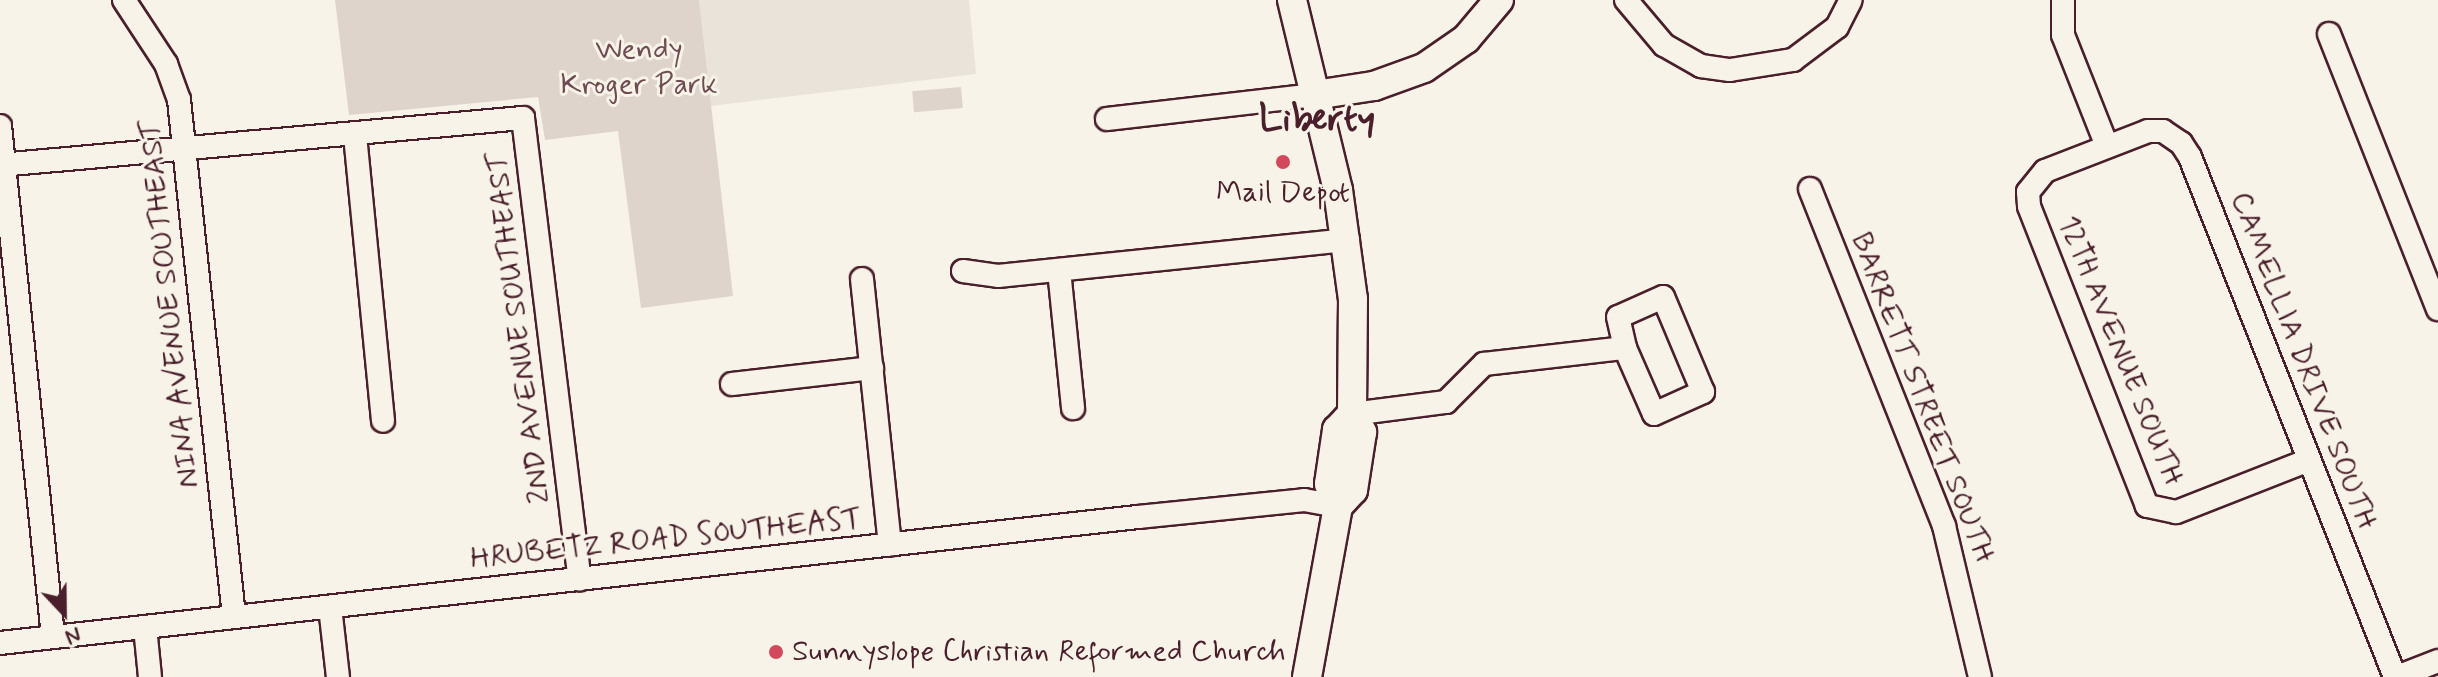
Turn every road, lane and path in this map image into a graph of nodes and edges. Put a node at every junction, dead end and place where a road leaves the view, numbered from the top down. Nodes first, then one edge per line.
1 (124, 0) edge
2 (1292, 0) edge
3 (1499, 0) edge
4 (1626, 0) edge
5 (1851, 0) edge
6 (2063, 0) edge
7 (2329, 34) dead end
8 (1315, 95) junction
9 (1107, 119) dead end
10 (0, 126) edge
11 (355, 135) junction
12 (2107, 146) junction
13 (183, 148) junction
14 (3, 165) edge
15 (1810, 189) dead end
16 (1348, 240) junction
17 (1059, 270) junction
18 (963, 271) dead end
19 (862, 279) dead end
20 (2438, 309) edge
21 (1625, 348) junction
22 (872, 368) junction
23 (732, 384) dead end
24 (1073, 408) dead end
25 (1352, 414) junction
26 (383, 421) dead end
27 (2309, 460) junction
28 (1338, 506) junction
29 (890, 545) junction
30 (580, 579) junction
31 (330, 607) junction
32 (234, 616) junction
33 (145, 627) junction
34 (53, 636) junction
35 (0, 643) edge
36 (2438, 661) edge
37 (150, 677) edge
38 (338, 677) edge
39 (1307, 677) edge
40 (1980, 677) edge
41 (2396, 677) edge

1 - 13 street, NINA AVENUE SOUTHEAST
2 - 8 main road
3 - 8 main road
4 - 5 street
6 - 12 street
7 - 20 street
8 - 9 street
8 - 16 main road
10 - 14 street
11 - 13 street
11 - 26 street
11 - 30 street, 2ND AVENUE SOUTHEAST
12 - 27 street, CAMELLIA DRIVE SOUTH
12 - 27 street, 12TH AVENUE SOUTH
13 - 14 street
13 - 32 street, NINA AVENUE SOUTHEAST
14 - 34 street
15 - 40 street, BARRETT STREET SOUTH
16 - 17 street
16 - 25 main road
17 - 18 street
17 - 24 street
19 - 22 street
21 - 21 street
21 - 25 street
22 - 23 street
22 - 29 street
25 - 28 main road
27 - 41 street, CAMELLIA DRIVE SOUTH
28 - 29 street, HRUBETZ ROAD SOUTHEAST
28 - 39 main road
29 - 30 street, HRUBETZ ROAD SOUTHEAST
30 - 31 street, HRUBETZ ROAD SOUTHEAST
31 - 32 street, HRUBETZ ROAD SOUTHEAST
31 - 38 street
32 - 33 street, HRUBETZ ROAD SOUTHEAST
33 - 34 street, HRUBETZ ROAD SOUTHEAST
33 - 37 street
34 - 35 street, HRUBETZ ROAD SOUTHEAST
36 - 41 street

